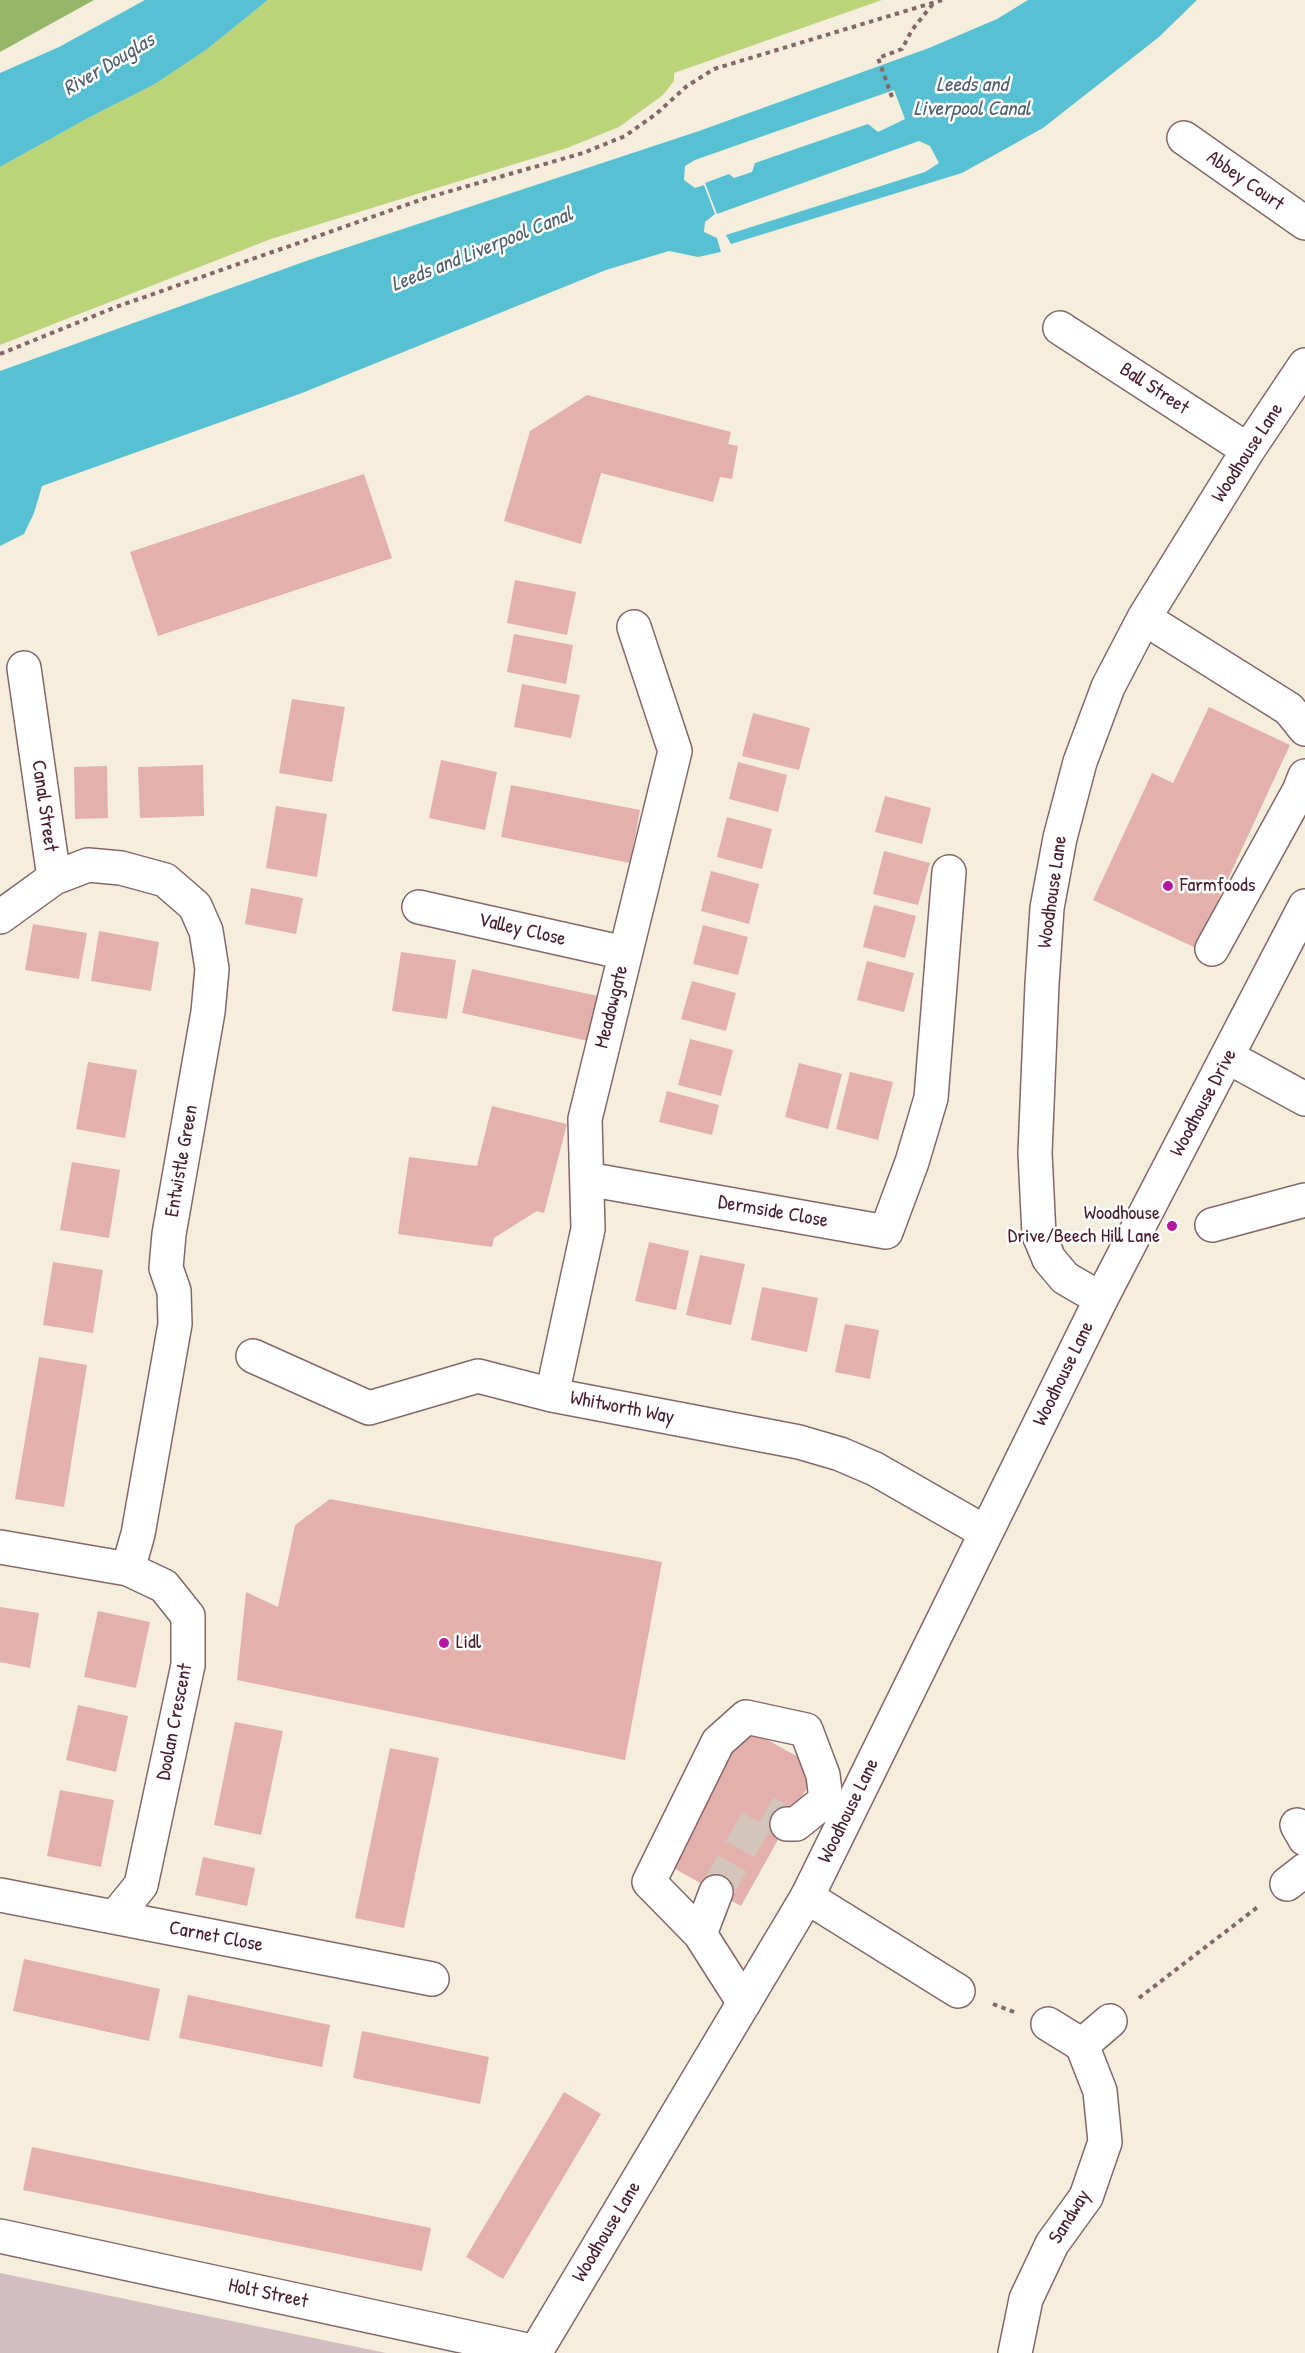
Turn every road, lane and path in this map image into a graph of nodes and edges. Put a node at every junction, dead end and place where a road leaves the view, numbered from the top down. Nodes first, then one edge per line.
1 (942, 0) edge
2 (934, 3) junction
3 (892, 97) dead end
4 (1184, 138) dead end
5 (1305, 223) edge
6 (1060, 328) dead end
7 (0, 354) edge
8 (1305, 365) edge
9 (1248, 450) junction
10 (1144, 618) junction
11 (634, 627) dead end
12 (24, 668) dead end
13 (1305, 729) edge
14 (1305, 776) edge
15 (948, 872) dead end
16 (54, 878) junction
17 (1305, 906) edge
18 (419, 907) dead end
19 (0, 917) edge
20 (1212, 948) dead end
21 (625, 953) junction
22 (1228, 1057) junction
23 (1305, 1099) edge
24 (586, 1179) junction
25 (1305, 1200) edge
26 (1212, 1225) dead end
27 (1101, 1299) junction
28 (253, 1356) dead end
29 (552, 1395) junction
30 (986, 1532) junction
31 (0, 1548) edge
32 (128, 1569) junction
33 (837, 1806) junction
34 (787, 1824) tunnel mouth
35 (1296, 1877) edge
36 (716, 1892) tunnel mouth
37 (0, 1895) edge
38 (807, 1897) junction
39 (115, 1917) junction
40 (700, 1934) junction
41 (432, 1979) dead end
42 (958, 1991) joint
43 (744, 2003) junction
44 (1110, 2021) joint
45 (1048, 2024) joint
46 (1082, 2045) junction
47 (0, 2236) edge
48 (536, 2353) edge
49 (1015, 2353) edge

1 - 2 path
2 - 3 path
2 - 7 path
4 - 5 street, Abbey Court
6 - 9 street, Ball Street
8 - 9 street, Woodhouse Lane
9 - 10 street, Woodhouse Lane
10 - 13 street
10 - 27 street, Woodhouse Lane
11 - 21 street, Meadowgate
12 - 16 street, Canal Street
14 - 20 street
15 - 24 street, Dermside Close
16 - 19 street, Canal Street
16 - 32 street, Entwistle Green
17 - 22 street, Woodhouse Drive
18 - 21 street, Valley Close
21 - 24 street, Meadowgate
22 - 23 street
22 - 27 street, Woodhouse Drive
24 - 29 street, Meadowgate
25 - 26 street
27 - 30 street, Woodhouse Lane
28 - 29 street, Whitworth Way
29 - 30 street, Whitworth Way
30 - 33 street, Woodhouse Lane
31 - 32 street, Doolan Crescent
32 - 39 street, Doolan Crescent
33 - 34 street
33 - 38 street, Woodhouse Lane
33 - 40 street
35 - 44 path
36 - 40 street
37 - 39 street, Carnet Close
38 - 42 street
38 - 43 street, Woodhouse Lane
39 - 41 street, Carnet Close
40 - 43 street
42 - 45 path
43 - 48 street, Woodhouse Lane
44 - 46 street
45 - 46 street
46 - 49 street, Sandway
47 - 48 street, Holt Street

